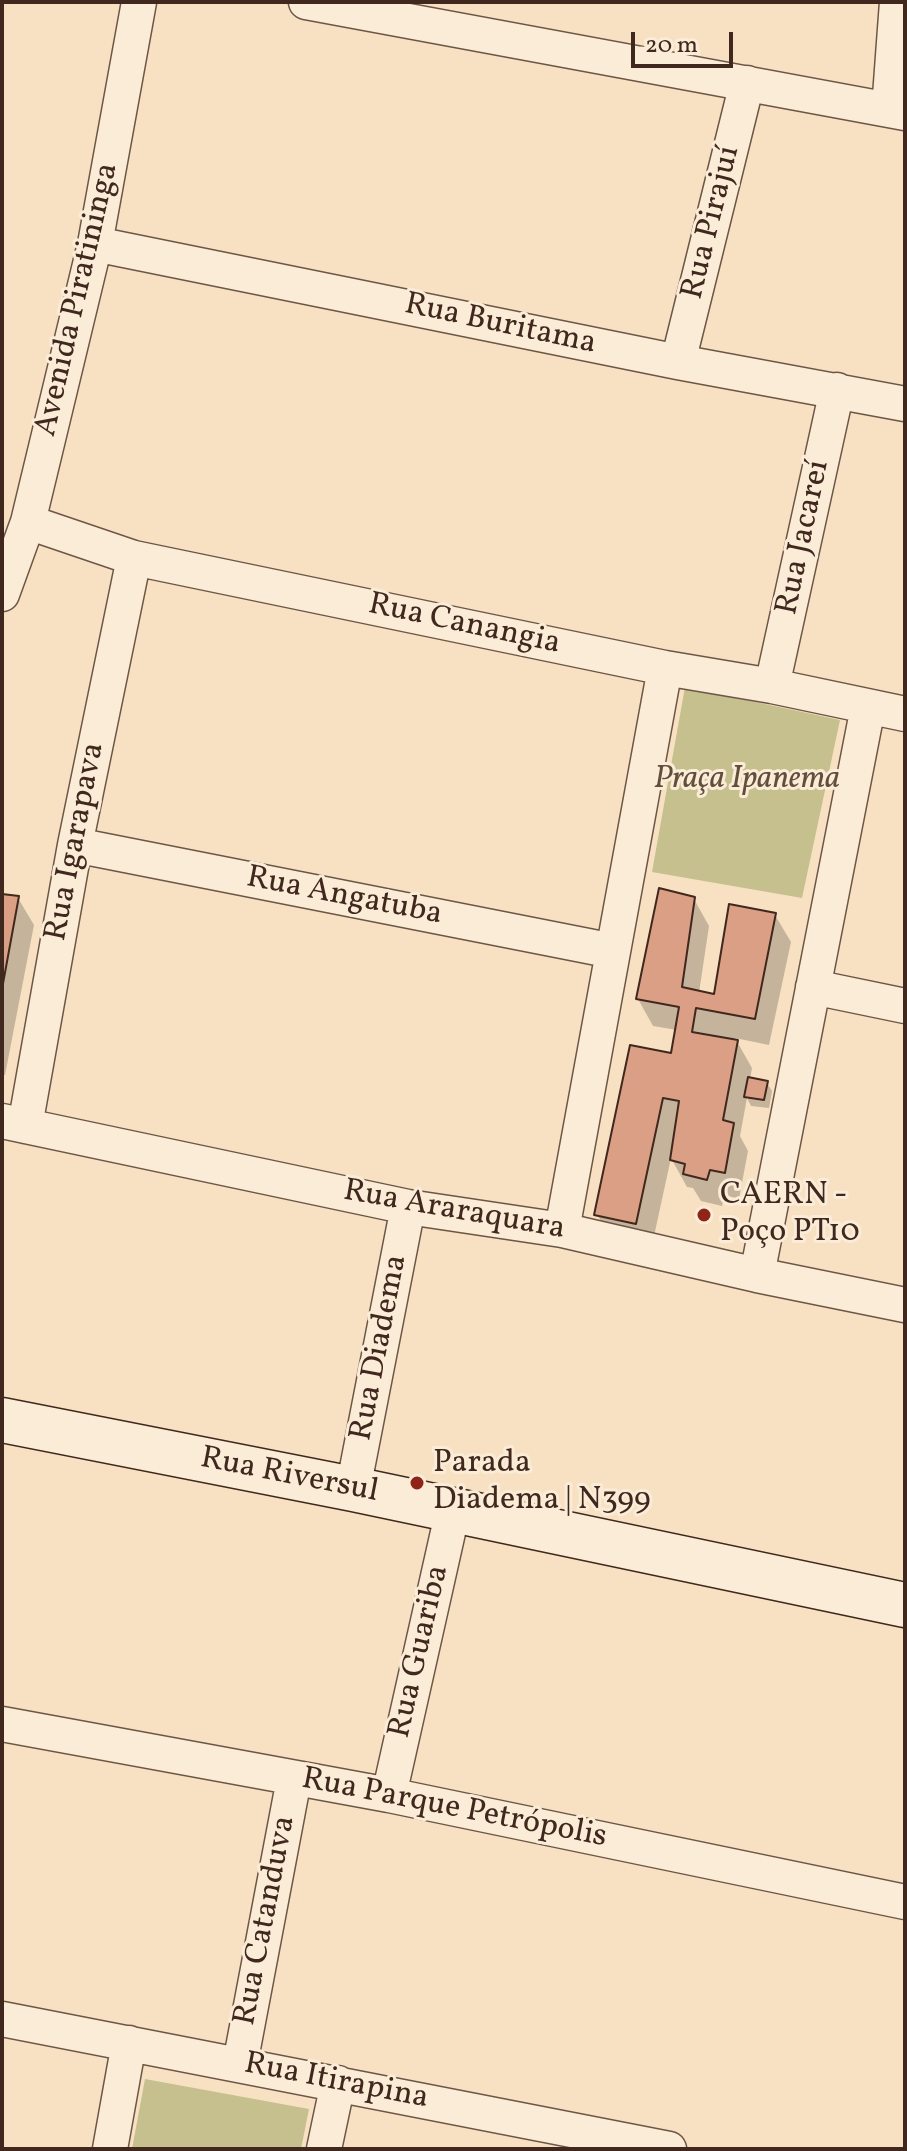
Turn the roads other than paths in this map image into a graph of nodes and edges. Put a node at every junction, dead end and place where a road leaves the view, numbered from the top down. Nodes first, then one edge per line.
1 (139, 2) edge
2 (306, 2) edge
3 (897, 2) edge
4 (747, 83) junction
5 (897, 112) edge
6 (95, 244) junction
7 (678, 362) junction
8 (837, 390) junction
9 (905, 404) edge
10 (28, 522) junction
11 (134, 558) junction
12 (2, 594) edge
13 (665, 668) junction
14 (772, 686) junction
15 (868, 707) junction
16 (905, 714) edge
17 (75, 845) junction
18 (613, 951) junction
19 (813, 987) junction
20 (905, 1006) edge
21 (14, 1124) edge
22 (408, 1207) junction
23 (562, 1230) junction
24 (757, 1275) junction
25 (905, 1305) edge
26 (2, 1420) edge
27 (353, 1489) junction
28 (453, 1510) junction
29 (905, 1605) edge
30 (2, 1724) edge
31 (294, 1779) junction
32 (389, 1795) junction
33 (905, 1902) edge
34 (2, 2019) edge
35 (129, 2043) junction
36 (240, 2064) junction
37 (338, 2083) junction
38 (110, 2149) edge
39 (324, 2149) edge
40 (669, 2149) edge

1 - 6 street, Avenida Piratininga
2 - 4 street
3 - 5 street
4 - 5 street
4 - 7 street, Rua Pirajuí
6 - 7 street, Rua Buritama
6 - 10 street, Avenida Piratininga
7 - 8 street, Rua Buritama
8 - 9 street, Rua Buritama
8 - 14 street, Rua Jacareí
10 - 11 street, Rua Canangia
10 - 12 street, Avenida Piratininga
11 - 13 street, Rua Canangia
11 - 17 street, Rua Igarapava
13 - 14 street, Rua Canangia
13 - 18 street
14 - 15 street, Rua Canangia
15 - 16 street, Rua Canangia
15 - 19 street
17 - 18 street, Rua Angatuba
17 - 21 street, Rua Igarapava
18 - 23 street
19 - 20 street
19 - 24 street
21 - 22 street, Rua Araraquara
22 - 23 street, Rua Araraquara
22 - 27 street, Rua Diadema
23 - 24 street, Rua Araraquara
24 - 25 street, Rua Araraquara
26 - 27 street, Rua Riversul
27 - 28 street, Rua Riversul
28 - 29 street, Rua Riversul
28 - 32 street, Rua Guariba
30 - 31 street, Rua Parque Petrópolis
31 - 32 street, Rua Parque Petrópolis
31 - 36 street, Rua Catanduva
32 - 33 street, Rua Parque Petrópolis
34 - 35 street, Rua Itirapina
35 - 36 street, Rua Itirapina
35 - 38 street
36 - 37 street, Rua Itirapina
37 - 39 street
37 - 40 street, Rua Itirapina

